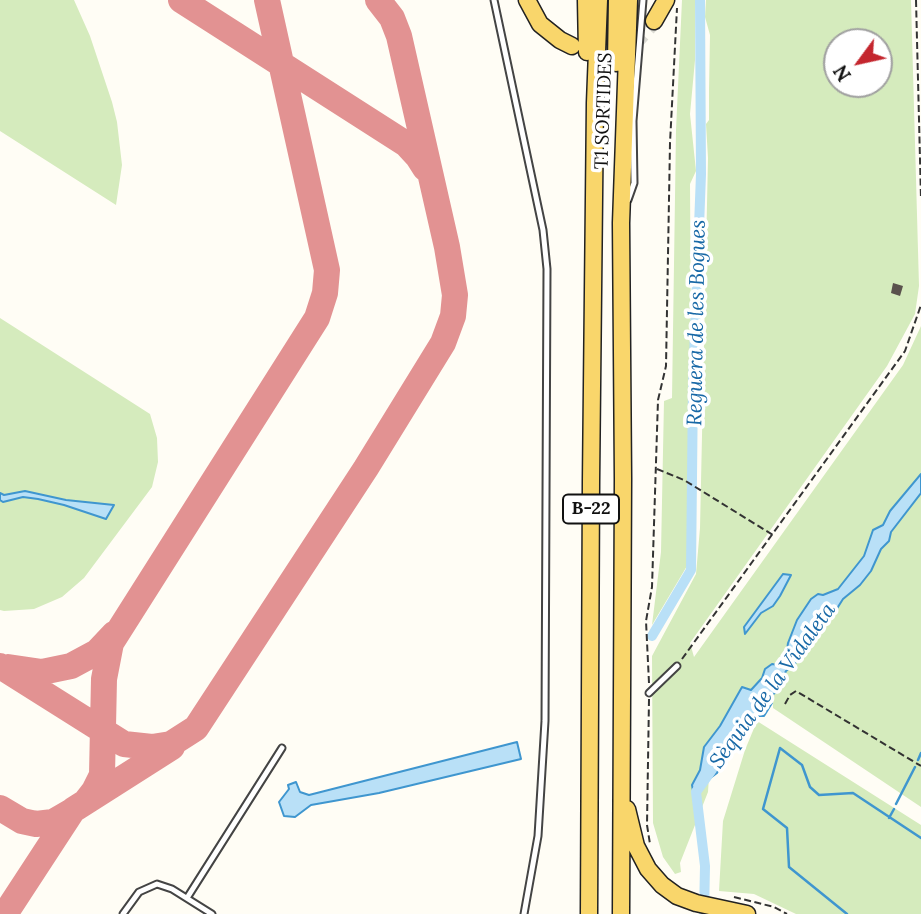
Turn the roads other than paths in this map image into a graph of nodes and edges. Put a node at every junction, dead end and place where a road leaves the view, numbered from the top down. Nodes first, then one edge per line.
1 (527, 0) edge
2 (586, 0) edge
3 (599, 0) edge
4 (617, 0) edge
5 (629, 0) edge
6 (643, 0) edge
7 (666, 0) edge
8 (494, 1) edge
9 (654, 20) tunnel mouth
10 (572, 46) tunnel mouth
11 (595, 103) junction
12 (621, 223) junction
13 (677, 666) road end
14 (649, 693) road end
15 (282, 748) dead end
16 (620, 774) junction
17 (187, 898) junction
18 (207, 913) edge
19 (123, 914) edge
20 (524, 914) edge
21 (589, 914) edge
22 (621, 914) edge
23 (747, 914) edge

1 - 10 main road
2 - 11 main road
3 - 11 main road
4 - 12 main road
5 - 12 main road, T1 SORTIDES
6 - 12 lane
7 - 9 main road
8 - 20 lane
11 - 21 main road, B-22
12 - 16 main road, B-22
13 - 14 lane
15 - 17 lane
16 - 22 main road, B-22
16 - 23 main road
17 - 18 lane
17 - 19 lane

